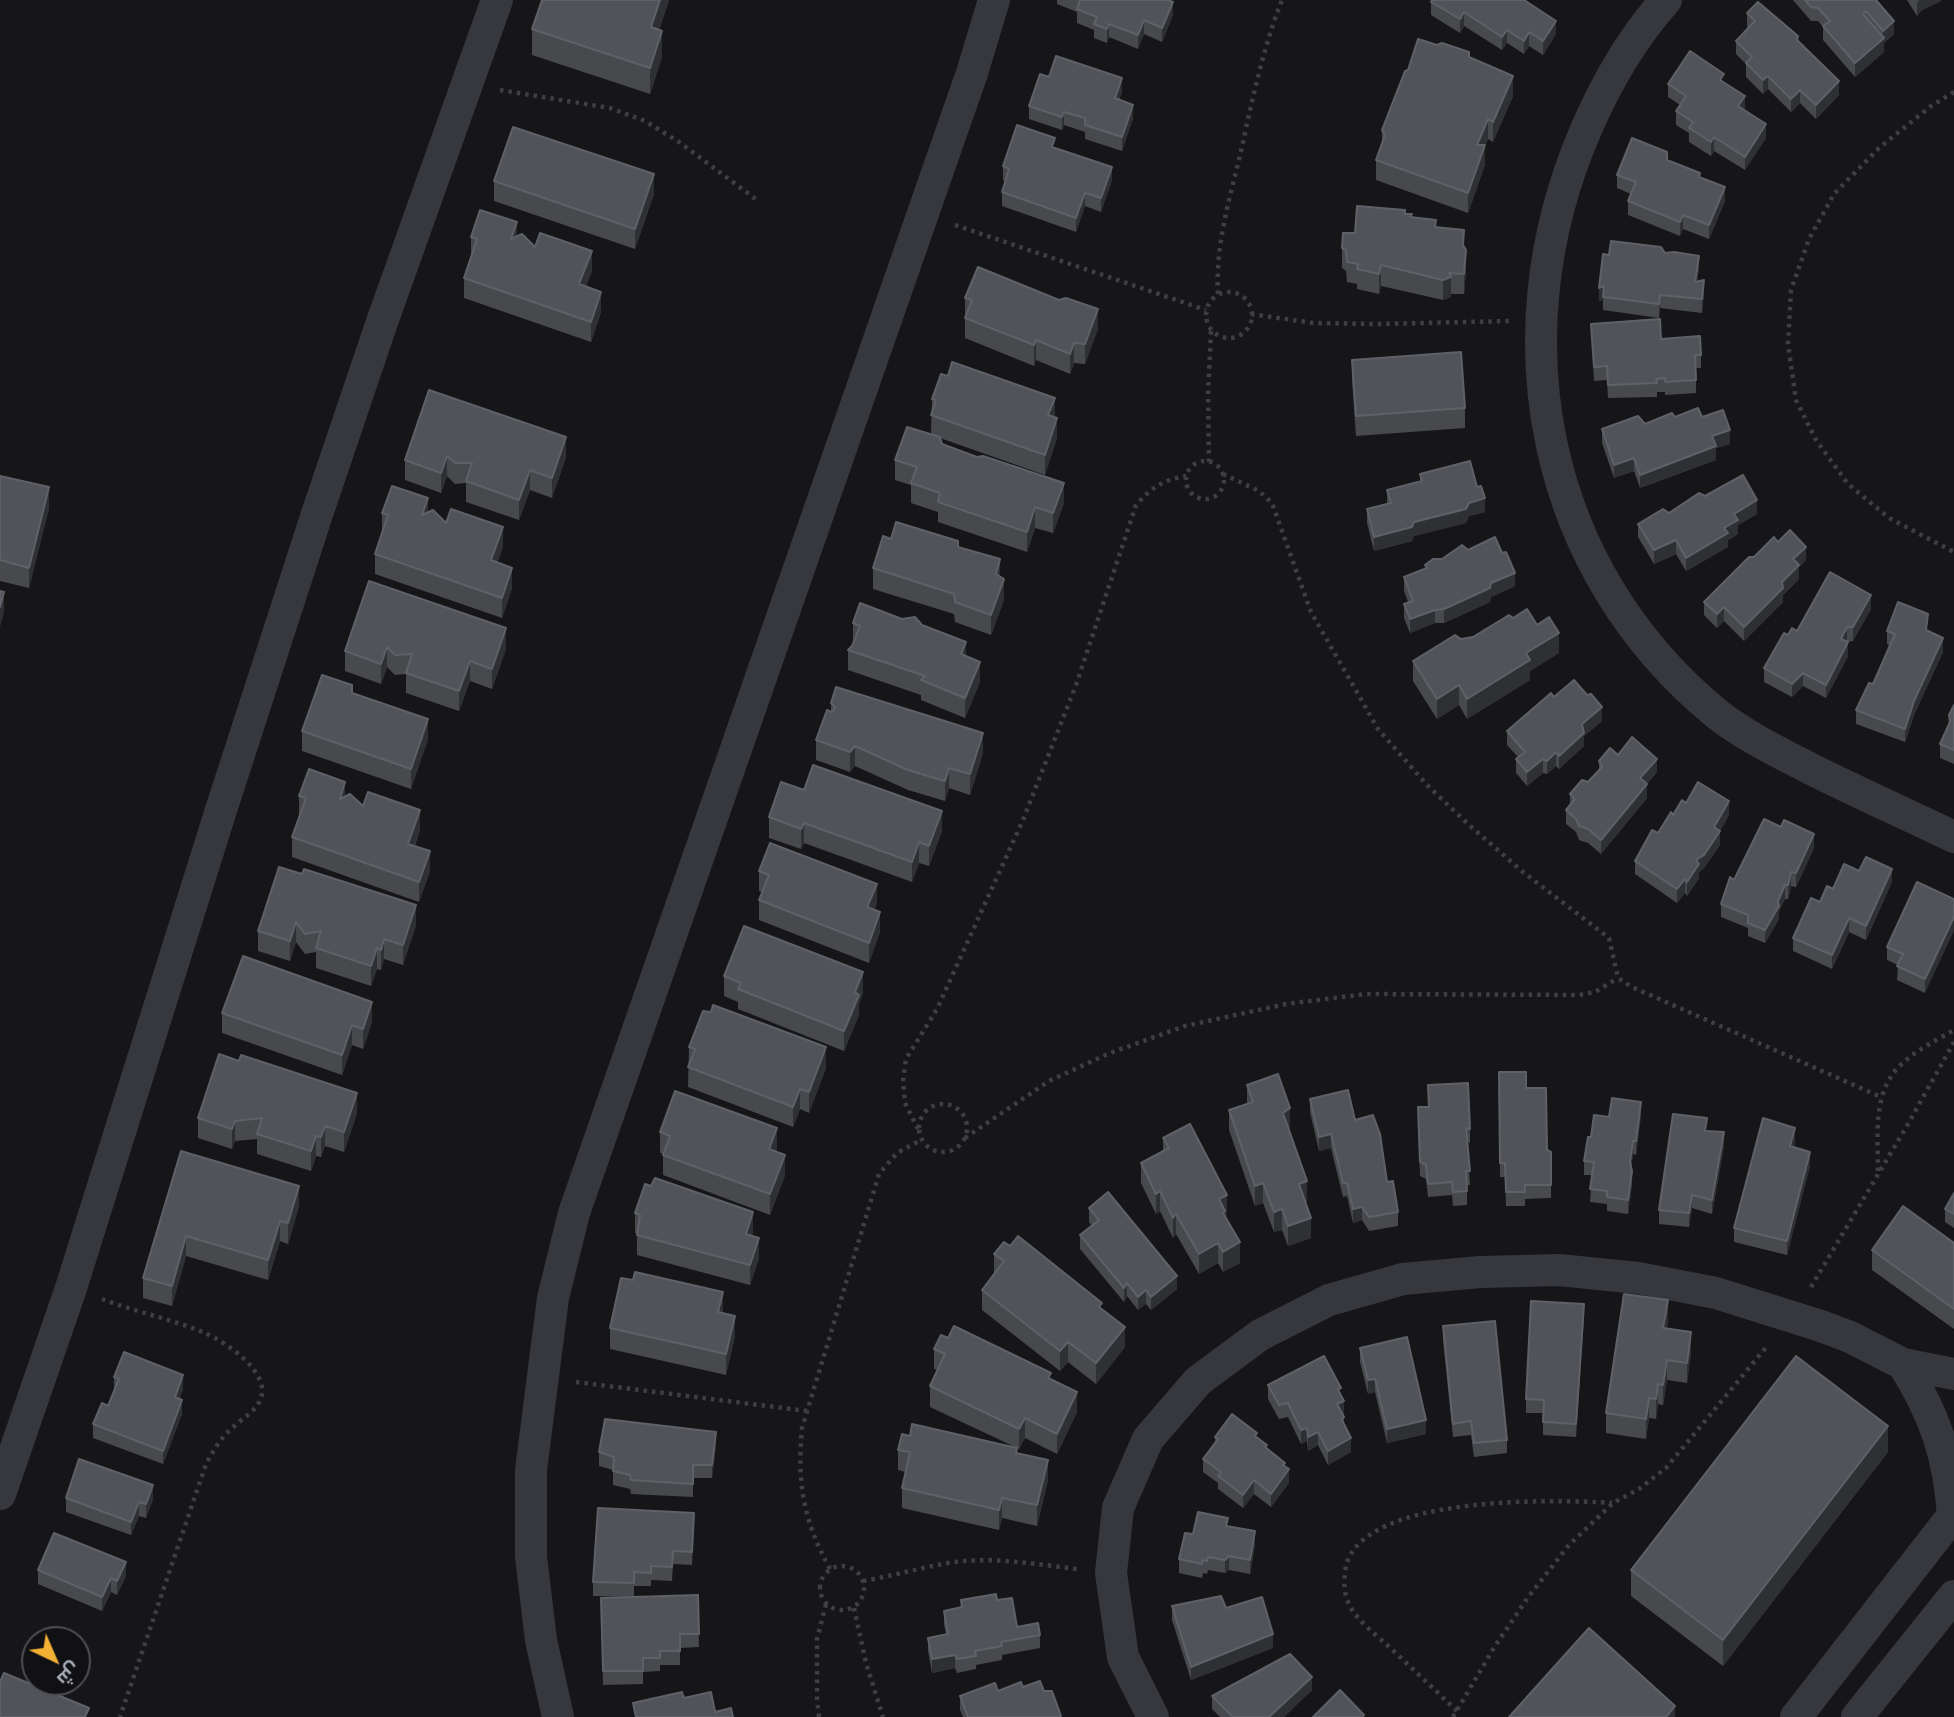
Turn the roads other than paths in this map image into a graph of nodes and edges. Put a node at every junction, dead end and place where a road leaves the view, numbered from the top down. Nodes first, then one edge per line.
1 (497, 0) edge
2 (994, 0) edge
3 (1666, 0) edge
4 (1954, 837) edge
5 (1903, 1364) junction
6 (1954, 1374) edge
7 (0, 1494) edge
8 (1953, 1515) edge
9 (1954, 1596) edge
10 (1805, 1706) edge
11 (558, 1717) edge
12 (1153, 1717) edge
13 (1838, 1717) edge
14 (1857, 1717) edge

1 - 7 street
2 - 11 street
3 - 4 street
5 - 6 street
5 - 8 street
5 - 12 street
8 - 10 street
9 - 14 street
10 - 13 street

